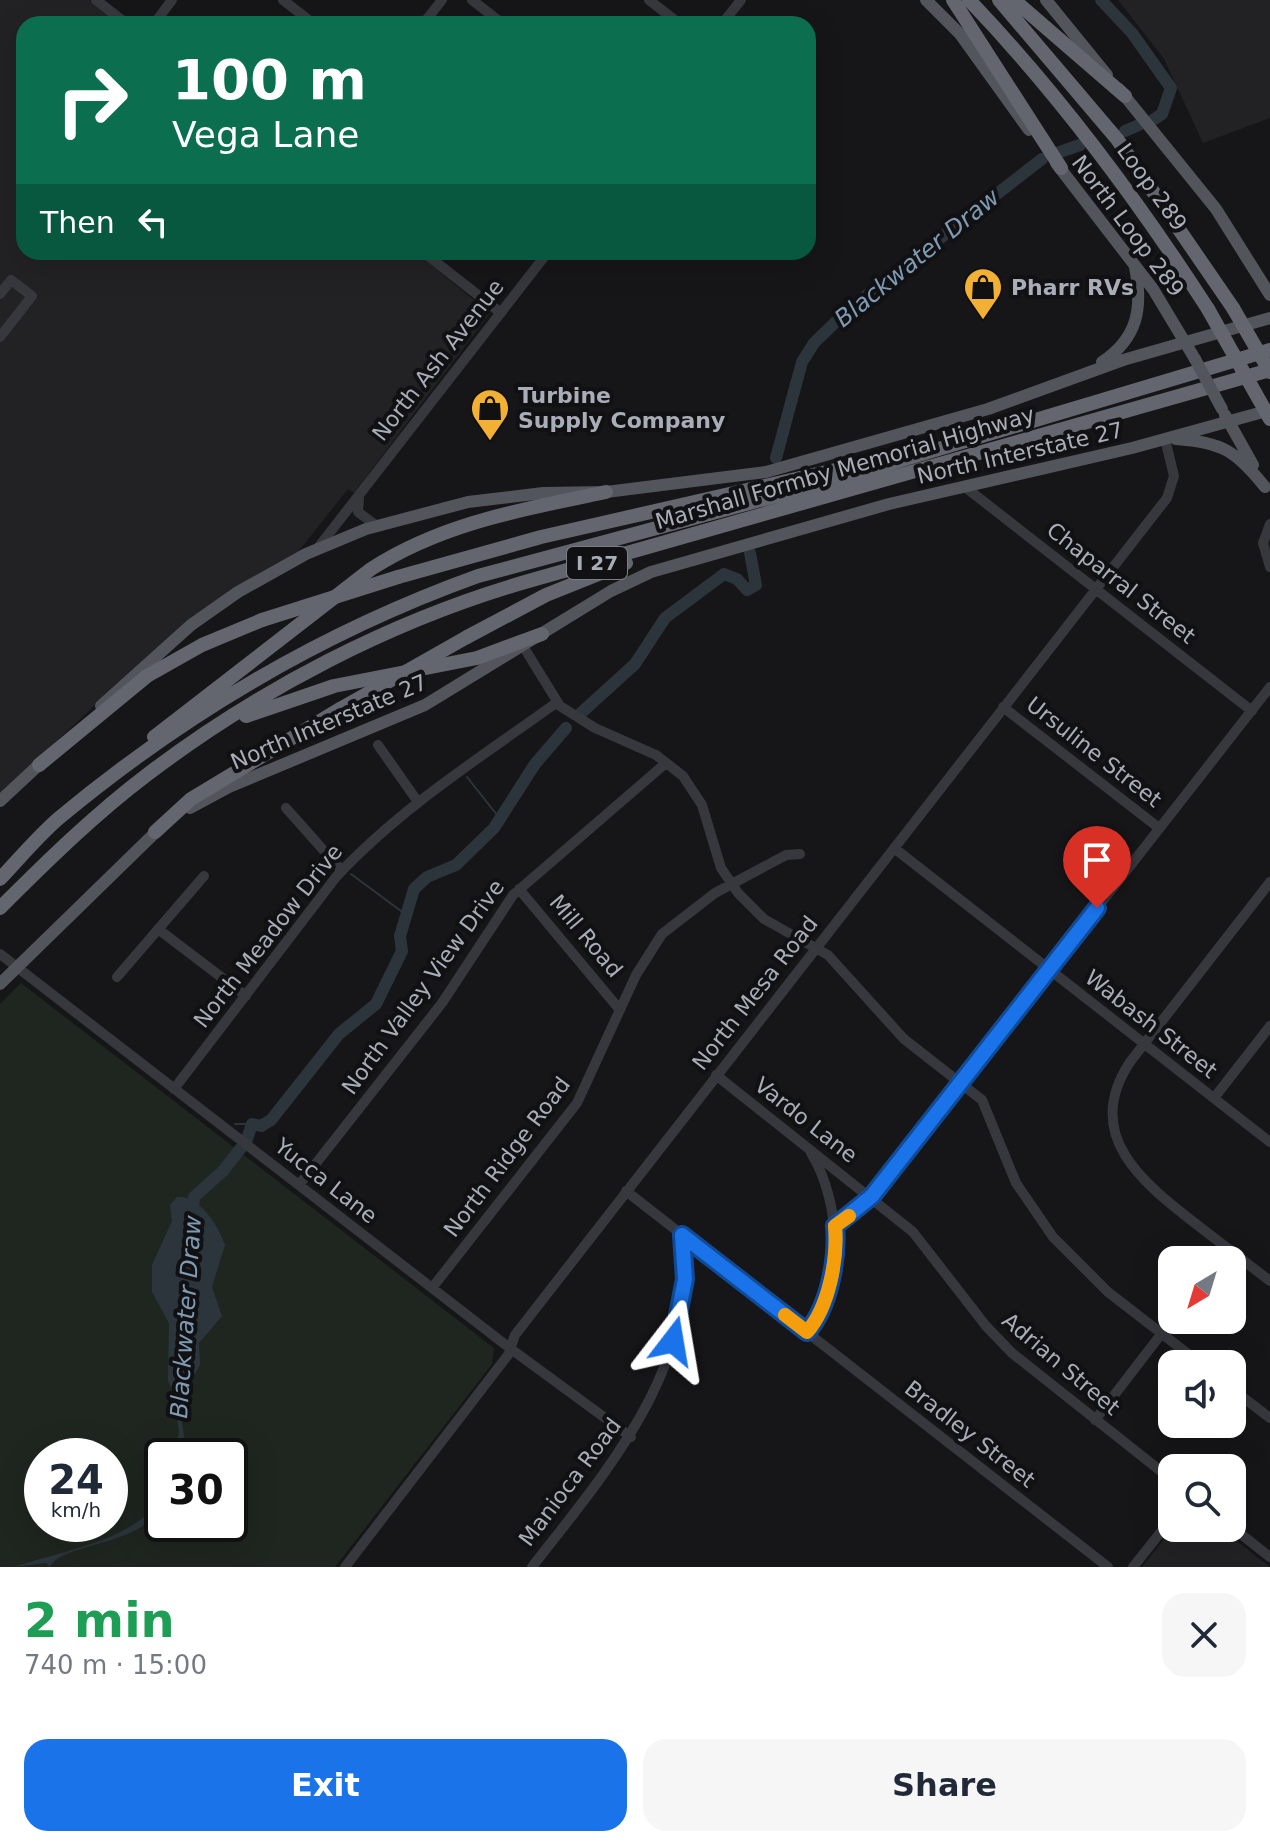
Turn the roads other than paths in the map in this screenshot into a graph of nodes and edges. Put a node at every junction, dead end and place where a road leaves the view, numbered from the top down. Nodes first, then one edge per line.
1 (96, 0) edge
2 (283, 0) edge
3 (442, 0) edge
4 (472, 0) edge
5 (649, 0) edge
6 (741, 0) edge
7 (926, 0) edge
8 (953, 0) edge
9 (969, 0) edge
10 (999, 0) edge
11 (1014, 0) edge
12 (1046, 0) edge
13 (117, 16) edge
14 (304, 16) edge
15 (429, 16) edge
16 (493, 16) edge
17 (670, 16) edge
18 (728, 16) edge
19 (1125, 96) junction
20 (1061, 168) junction
21 (433, 260) edge
22 (542, 260) edge
23 (1250, 260) junction
24 (1134, 264) junction
25 (1270, 276) edge
26 (0, 294) edge
27 (1270, 295) edge
28 (501, 313) junction
29 (1270, 318) edge
30 (0, 337) edge
31 (1184, 342) junction
32 (1270, 350) edge
33 (1270, 371) edge
34 (1085, 373) junction
35 (1270, 410) edge
36 (1270, 419) edge
37 (1229, 422) junction
38 (1165, 439) junction
39 (964, 443) junction
40 (965, 487) junction
41 (1268, 491) edge
42 (606, 492) junction
43 (360, 493) junction
44 (745, 519) junction
45 (1270, 524) edge
46 (377, 526) junction
47 (317, 549) junction
48 (1270, 567) edge
49 (1097, 588) junction
50 (542, 634) junction
51 (523, 646) junction
52 (1269, 692) edge
53 (556, 703) junction
54 (1003, 707) junction
55 (1252, 711) junction
56 (227, 722) junction
57 (378, 745) dead end
58 (666, 763) junction
59 (39, 765) junction
60 (0, 801) edge
61 (418, 802) junction
62 (286, 808) dead end
63 (58, 819) junction
64 (1159, 828) junction
65 (155, 832) junction
66 (894, 848) junction
67 (800, 854) dead end
68 (342, 871) junction
69 (204, 876) dead end
70 (0, 879) edge
71 (1270, 882) edge
72 (732, 886) junction
73 (519, 889) junction
74 (0, 908) edge
75 (158, 929) junction
76 (816, 947) junction
77 (1, 955) edge
78 (17, 967) junction
79 (1050, 969) junction
80 (117, 977) dead end
81 (0, 984) edge
82 (246, 996) junction
83 (620, 1010) junction
84 (1270, 1026) edge
85 (1144, 1044) junction
86 (716, 1075) junction
87 (961, 1083) junction
88 (174, 1089) junction
89 (1214, 1098) junction
90 (1270, 1142) edge
91 (807, 1146) junction
92 (299, 1185) junction
93 (626, 1191) junction
94 (872, 1196) junction
95 (835, 1226) junction
96 (682, 1235) junction
97 (1225, 1246) edge
98 (1246, 1262) edge
99 (1270, 1281) edge
100 (432, 1288) junction
101 (1158, 1331) edge
102 (807, 1332) junction
103 (1160, 1334) edge
104 (1162, 1334) edge
105 (511, 1349) junction
106 (1183, 1350) edge
107 (1246, 1400) edge
108 (1270, 1418) edge
109 (1095, 1420) junction
110 (631, 1437) junction
111 (1158, 1469) edge
112 (1158, 1536) edge
113 (1246, 1538) edge
114 (1270, 1557) edge
115 (345, 1567) edge
116 (532, 1567) edge
117 (1108, 1567) edge
118 (1133, 1567) edge

1 - 13 street
2 - 14 street
3 - 15 street
4 - 16 street
5 - 17 street
6 - 18 street
7 - 20 main road, North Loop 289
8 - 20 highway
9 - 36 highway, Loop 289, bridge
10 - 33 highway, Loop 289, bridge
11 - 19 highway
12 - 19 main road
19 - 23 main road
20 - 24 main road, North Loop 289
21 - 28 street
22 - 28 street, North Ash Avenue
23 - 25 main road
23 - 27 main road
24 - 31 main road, North Loop 289
24 - 34 main road
26 - 30 street
28 - 43 street, North Ash Avenue
29 - 31 main road
31 - 34 main road
31 - 37 main road, North Loop 289, bridge
32 - 39 highway, Marshall Formby Memorial Highway / I 27
33 - 44 highway, Marshall Formby Memorial Highway / I 27
34 - 42 main road
35 - 37 main road, North Interstate 27
37 - 38 main road, North Interstate 27
37 - 41 main road, North Loop 289
38 - 40 main road, North Interstate 27
38 - 41 main road
38 - 49 street, North Mesa Road
39 - 59 highway, bridge
39 - 63 highway, Marshall Formby Memorial Highway / I 27
40 - 49 street, Chaparral Street
40 - 50 main road, North Interstate 27
42 - 46 main road
42 - 63 highway
43 - 46 street
43 - 47 street, North Ash Avenue
44 - 56 highway, Marshall Formby Memorial Highway / I 27
44 - 65 highway, bridge
45 - 48 street
46 - 47 main road
47 - 59 main road
49 - 54 street, North Mesa Road
49 - 55 street, Chaparral Street
50 - 51 main road, North Interstate 27
50 - 56 highway
51 - 53 street
51 - 65 main road, North Interstate 27
52 - 55 street
53 - 58 street
53 - 61 street, North Meadow Drive
54 - 64 street, Ursuline Street
54 - 66 street, North Mesa Road
55 - 64 street
56 - 74 highway, Marshall Formby Memorial Highway / I 27
57 - 61 street
58 - 72 street
58 - 73 street, North Valley View Drive
59 - 60 main road
61 - 68 street, North Meadow Drive
62 - 68 street
63 - 70 highway, Marshall Formby Memorial Highway / I 27
64 - 79 street
65 - 78 main road, North Interstate 27
66 - 76 street, North Mesa Road
66 - 79 street, Wabash Street
67 - 72 street, North Ridge Road
68 - 82 street, North Meadow Drive
69 - 75 street
71 - 85 street
72 - 76 street
72 - 83 street, North Ridge Road
73 - 83 street, Mill Road
73 - 92 street, North Valley View Drive
75 - 80 street
75 - 82 street
76 - 86 street, North Mesa Road
76 - 87 street
77 - 78 street, Yucca Lane
78 - 81 main road, North Interstate 27
78 - 88 street, Yucca Lane
79 - 85 street, Wabash Street
79 - 87 street
82 - 88 street, North Meadow Drive
83 - 100 street, North Ridge Road
84 - 89 street
85 - 89 street, Wabash Street
85 - 97 street
86 - 91 street, Vardo Lane
86 - 93 street, North Mesa Road
87 - 94 street
87 - 101 street
88 - 92 street, Yucca Lane
89 - 90 street, Wabash Street
91 - 94 street, Vardo Lane
91 - 95 street
92 - 100 street, Yucca Lane
93 - 96 street, Bradley Street
93 - 105 street, North Mesa Road
94 - 95 street
94 - 109 street, Adrian Street
95 - 102 street
96 - 102 street, Bradley Street
96 - 110 street, Manioca Road
98 - 99 street
100 - 105 street, Yucca Lane
102 - 117 street, Bradley Street
103 - 109 street
104 - 106 street
105 - 110 street, Yucca Lane
105 - 115 street, North Mesa Road
107 - 108 street
109 - 111 street, Adrian Street
110 - 116 street, Manioca Road
112 - 118 street
113 - 114 street

